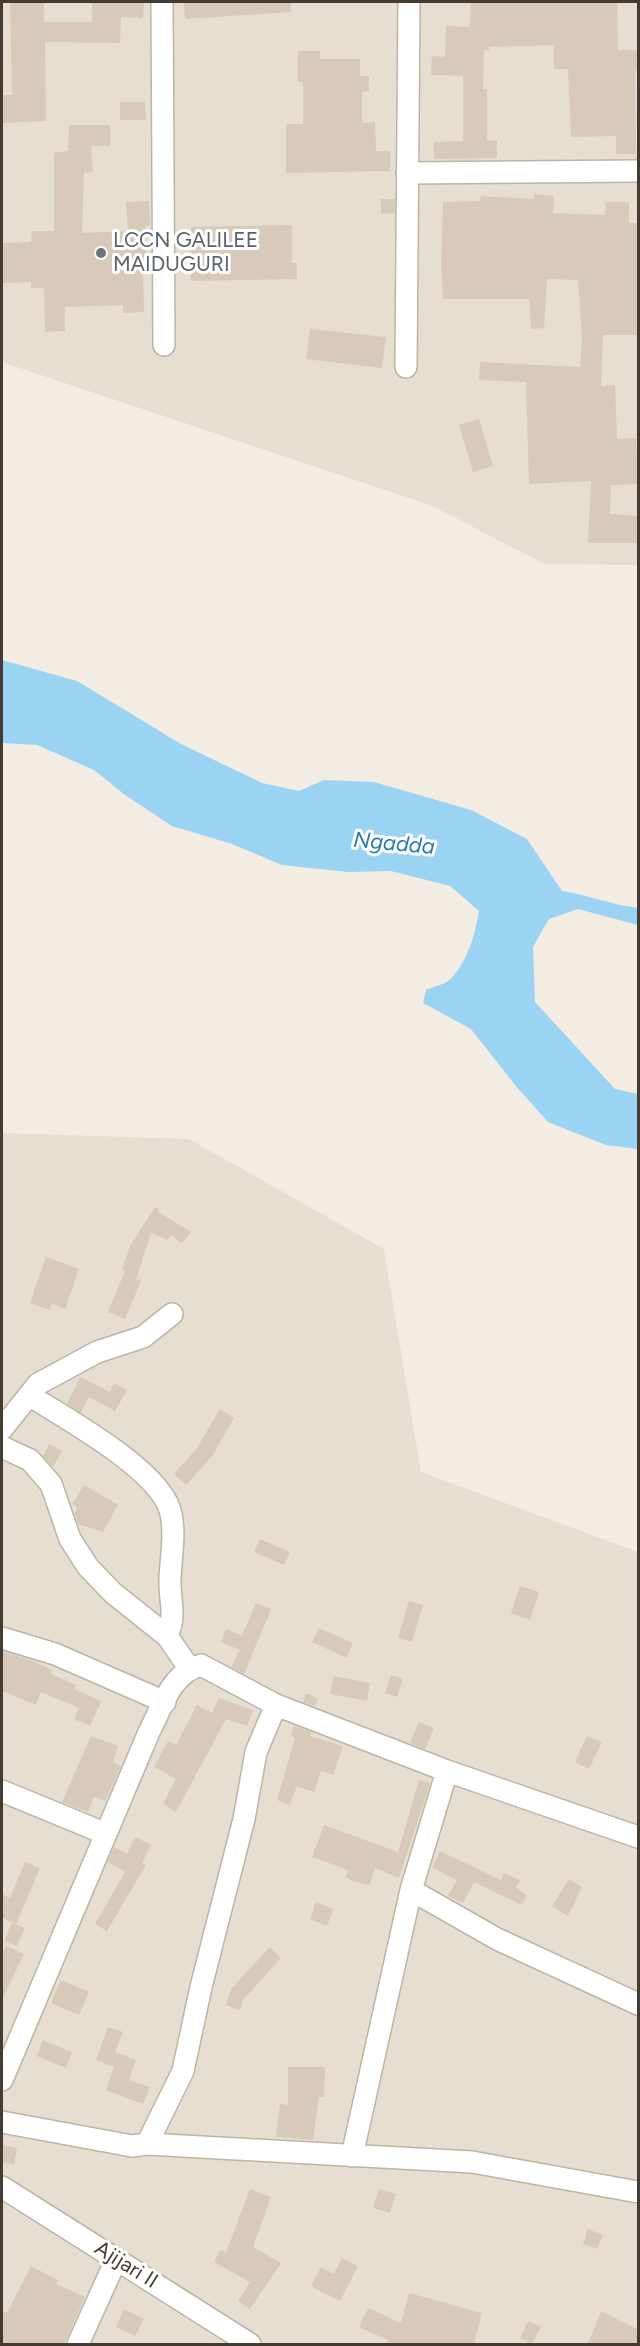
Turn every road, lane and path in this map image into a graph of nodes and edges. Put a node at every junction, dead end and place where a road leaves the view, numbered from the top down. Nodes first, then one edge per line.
1 (162, 2) edge
2 (409, 2) edge
3 (639, 171) edge
4 (408, 173) junction
5 (164, 345) dead end
6 (406, 367) dead end
7 (172, 1314) dead end
8 (29, 1395) junction
9 (4, 1423) edge
10 (2, 1447) edge
11 (167, 1636) junction
12 (2, 1638) edge
13 (189, 1668) junction
14 (165, 1702) junction
15 (276, 1705) junction
16 (447, 1770) junction
17 (2, 1791) edge
18 (104, 1833) junction
19 (639, 1837) edge
20 (411, 1890) junction
21 (639, 2004) edge
22 (2, 2080) edge
23 (2, 2122) edge
24 (147, 2144) junction
25 (352, 2156) junction
26 (2, 2187) edge
27 (639, 2192) edge
28 (117, 2260) junction
29 (78, 2344) edge
30 (250, 2344) edge

1 - 5 street
2 - 4 street
3 - 4 street
4 - 6 street
7 - 8 street
8 - 9 street
8 - 11 street
10 - 11 street
11 - 13 street
12 - 14 street
13 - 14 street
13 - 15 street
14 - 18 street
15 - 16 street
15 - 24 street
16 - 19 street
16 - 20 street
17 - 18 street
18 - 22 street
20 - 21 street
20 - 25 street
23 - 24 street
24 - 25 street
25 - 27 street
26 - 28 street, Ajijari II
28 - 29 street
28 - 30 street, Ajijari II

